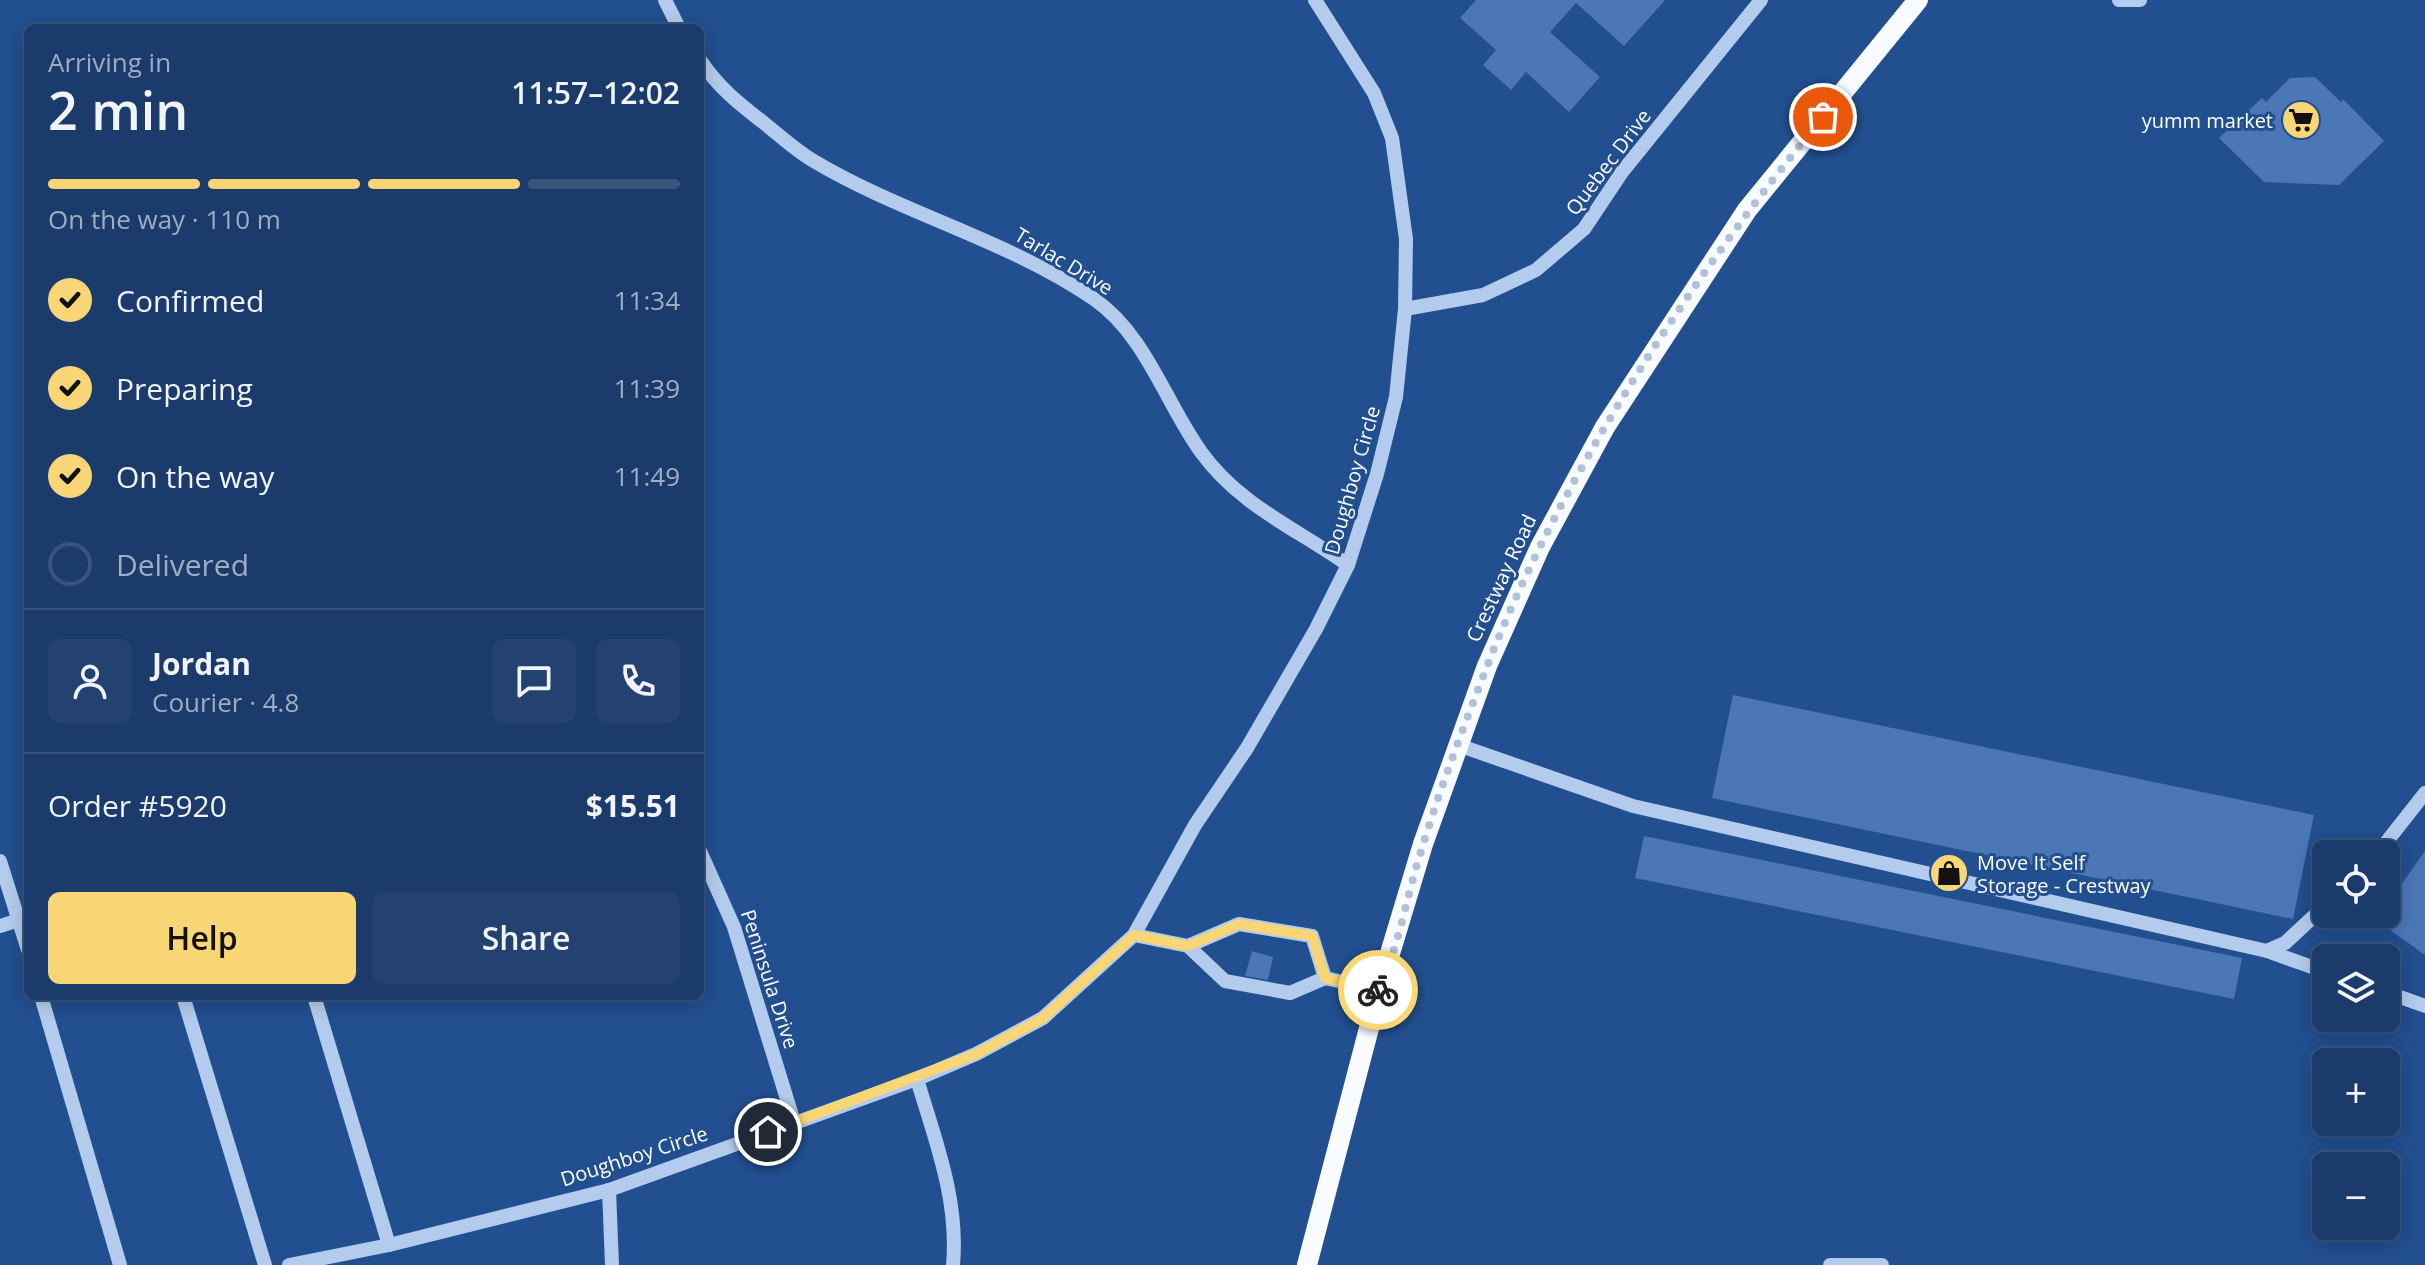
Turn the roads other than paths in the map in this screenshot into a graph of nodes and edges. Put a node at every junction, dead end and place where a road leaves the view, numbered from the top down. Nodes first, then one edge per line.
1 (665, 0) edge
2 (1315, 0) edge
3 (1761, 0) edge
4 (1918, 0) edge
5 (2119, 0) edge
6 (2140, 0) edge
7 (677, 24) edge
8 (704, 66) edge
9 (1405, 309) junction
10 (1348, 565) junction
11 (1458, 745) junction
12 (2425, 793) edge
13 (2388, 840) edge
14 (704, 860) edge
15 (0, 861) edge
16 (2312, 918) edge
17 (24, 919) edge
18 (0, 926) edge
19 (1134, 935) junction
20 (1188, 946) junction
21 (2267, 951) junction
22 (2312, 967) edge
23 (1325, 978) junction
24 (1379, 990) junction
25 (2400, 997) edge
26 (42, 1000) edge
27 (184, 1000) edge
28 (315, 1000) edge
29 (2425, 1006) edge
30 (917, 1079) junction
31 (794, 1122) junction
32 (609, 1190) junction
33 (389, 1245) junction
34 (120, 1265) edge
35 (265, 1265) edge
36 (289, 1265) edge
37 (612, 1265) edge
38 (953, 1265) edge
39 (1307, 1265) edge
40 (1830, 1265) edge
41 (1882, 1265) edge

1 - 7 street
2 - 9 street, Doughboy Circle
3 - 9 street, Quebec Drive
4 - 11 main road, Crestway Road
5 - 6 street
8 - 10 street, Tarlac Drive
9 - 10 street, Doughboy Circle
10 - 19 street, Doughboy Circle
11 - 21 street
11 - 24 main road, Crestway Road
12 - 13 street
14 - 31 street, Peninsula Drive
15 - 17 street
16 - 21 street
17 - 18 street
19 - 20 street
19 - 30 street, Doughboy Circle
20 - 23 street
20 - 23 street
21 - 22 street
23 - 24 street
24 - 39 main road, Crestway Road
25 - 29 street
26 - 34 street
27 - 35 street
28 - 33 street
30 - 31 street, Doughboy Circle
30 - 38 street
31 - 32 street, Doughboy Circle
32 - 33 street, Doughboy Circle
32 - 37 street
33 - 36 street, Doughboy Circle
40 - 41 street

